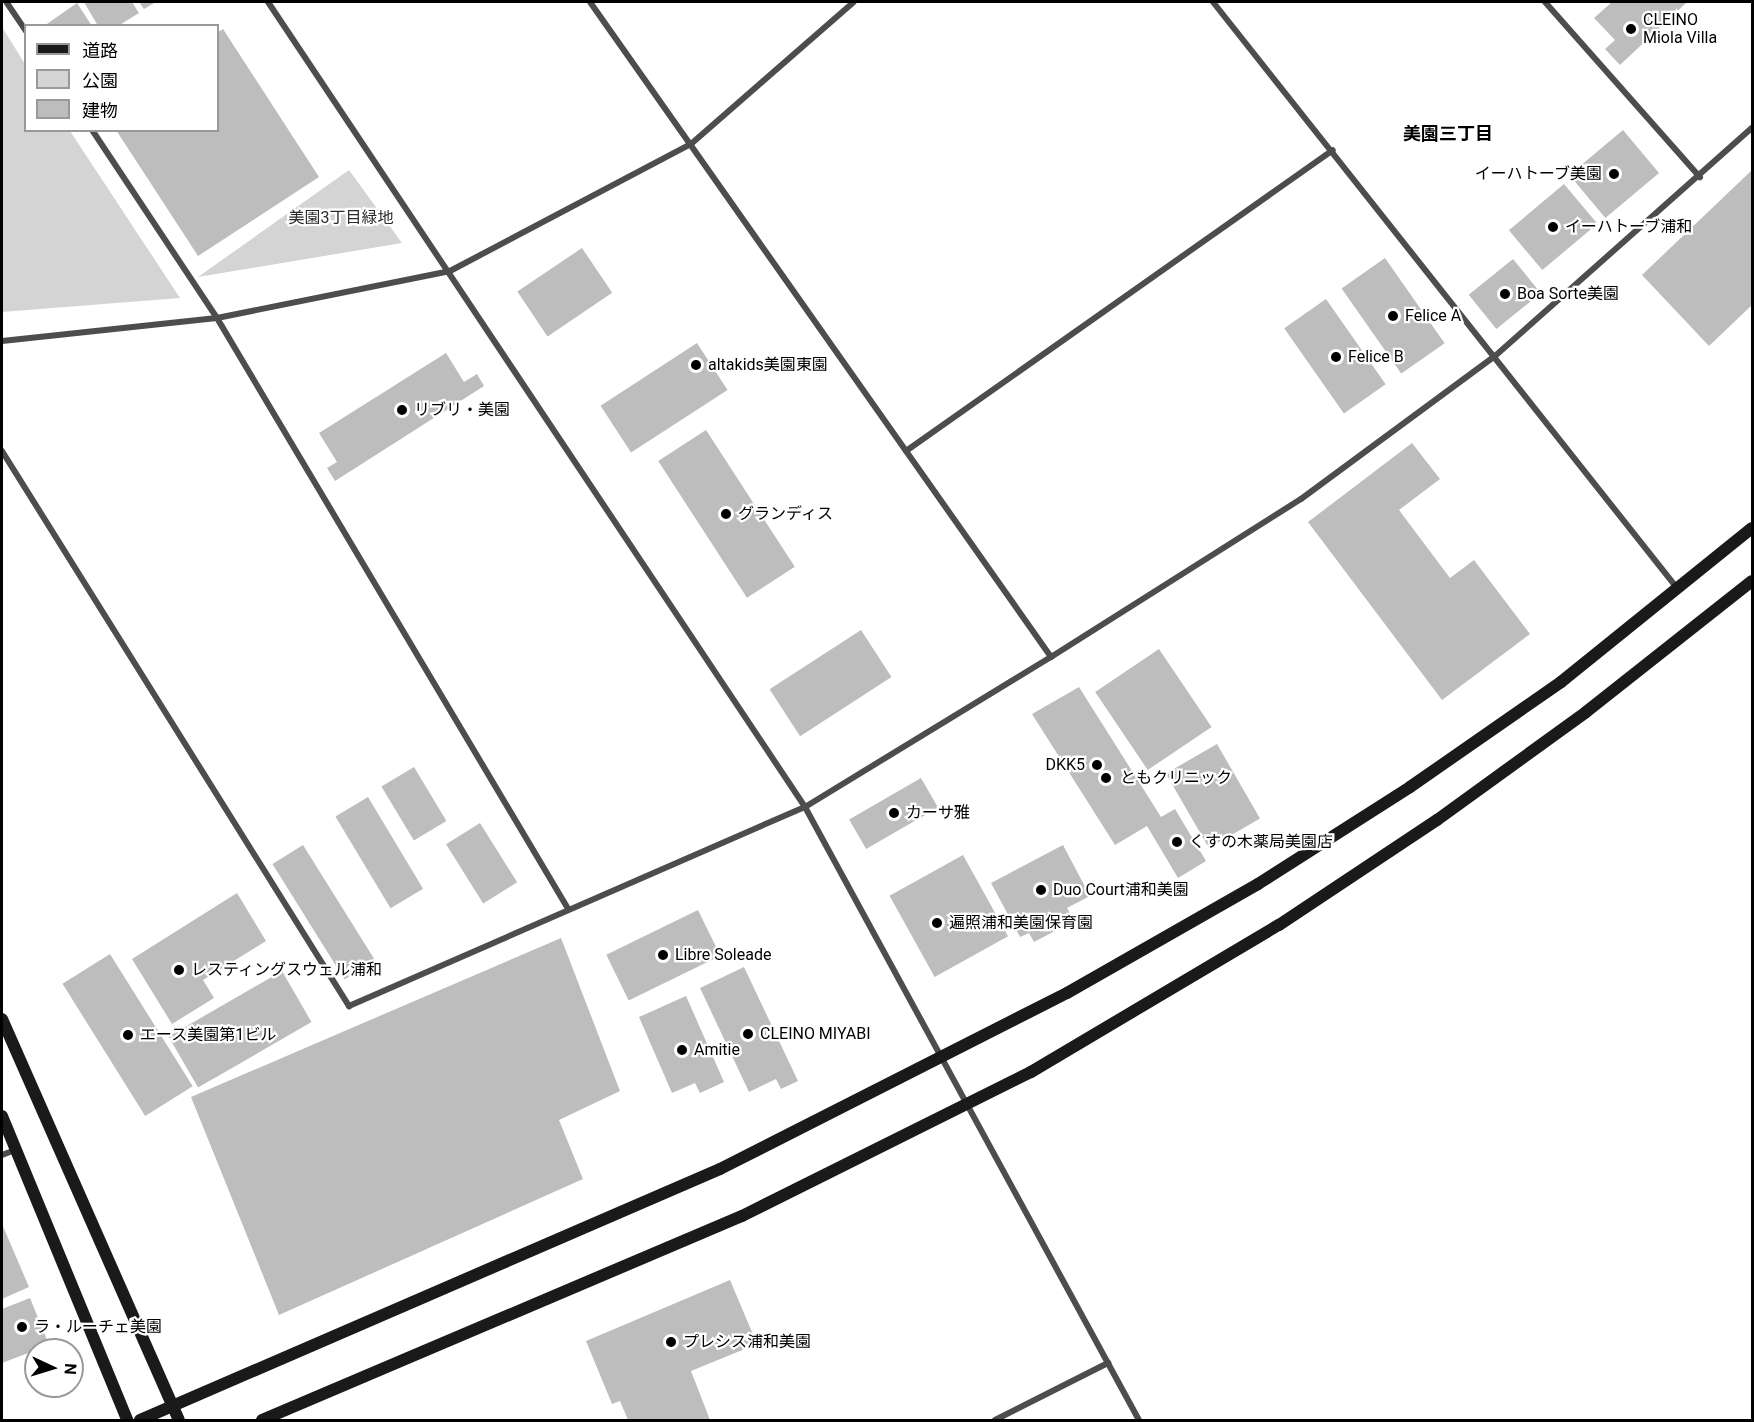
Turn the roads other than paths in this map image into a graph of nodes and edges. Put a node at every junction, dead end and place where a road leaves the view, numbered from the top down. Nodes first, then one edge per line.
1 (267, 2) edge
2 (590, 2) edge
3 (854, 2) edge
4 (1213, 2) edge
5 (1545, 2) edge
6 (6, 4) edge
7 (24, 28) edge
8 (1752, 128) edge
9 (93, 132) edge
10 (691, 144) junction
11 (1334, 150) junction
12 (1700, 177) junction
13 (450, 271) junction
14 (217, 318) junction
15 (2, 341) edge
16 (1495, 356) junction
17 (2, 451) edge
18 (906, 451) junction
19 (1752, 528) edge
20 (1752, 581) edge
21 (1678, 589) junction
22 (1051, 657) junction
23 (805, 807) junction
24 (567, 908) junction
25 (2, 1019) edge
26 (944, 1058) junction
27 (969, 1104) junction
28 (2, 1116) edge
29 (15, 1150) junction
30 (2, 1155) edge
31 (1108, 1363) junction
32 (173, 1406) junction
33 (127, 1420) edge
34 (140, 1420) edge
35 (179, 1420) edge
36 (262, 1420) edge
37 (995, 1420) edge
38 (1139, 1420) edge

1 - 13 street
2 - 10 street
3 - 10 street
4 - 11 street
5 - 12 street
6 - 7 street
8 - 12 street
9 - 14 street
10 - 13 street
10 - 18 street
11 - 16 street
11 - 18 street
12 - 16 street
13 - 14 street
13 - 23 street
14 - 15 street
14 - 24 street
16 - 21 street
16 - 22 street
17 - 24 street
18 - 22 street
19 - 21 street
20 - 27 street
21 - 26 street
22 - 23 street
23 - 24 street
23 - 26 street
25 - 32 street
26 - 27 street
26 - 32 street
27 - 31 street
27 - 36 street
28 - 29 street
29 - 30 street
29 - 33 street
31 - 37 street
31 - 38 street
32 - 34 street
32 - 35 street

